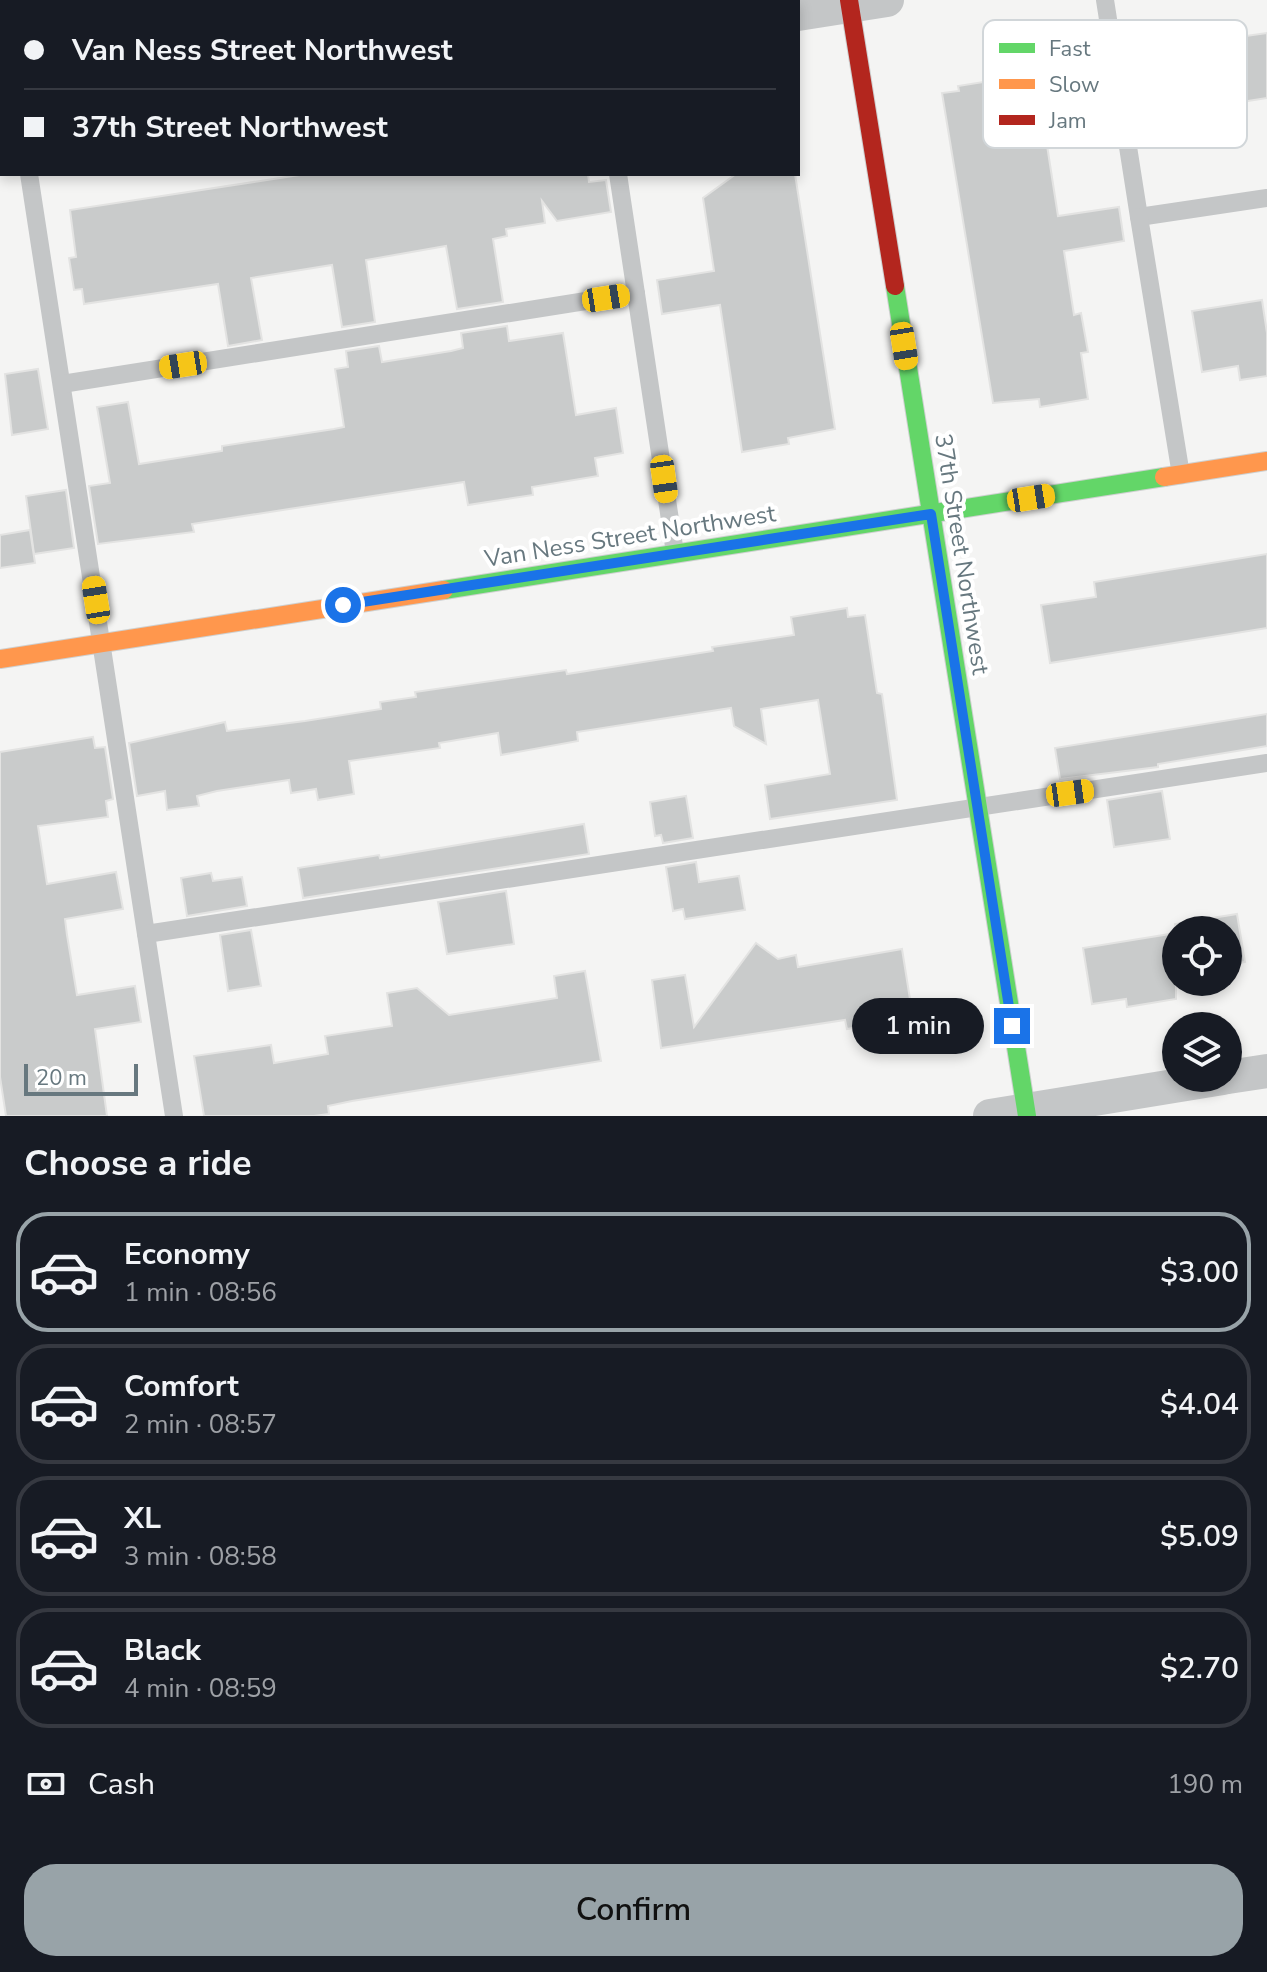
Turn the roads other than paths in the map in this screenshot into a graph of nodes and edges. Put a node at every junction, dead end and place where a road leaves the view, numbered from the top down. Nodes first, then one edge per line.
1 (887, 0) edge
2 (1105, 0) edge
3 (850, 3) edge
4 (800, 14) edge
5 (1108, 20) edge
6 (1128, 148) edge
7 (29, 176) edge
8 (618, 176) edge
9 (1267, 198) edge
10 (1139, 217) junction
11 (636, 293) junction
12 (62, 384) junction
13 (1267, 461) edge
14 (1181, 475) junction
15 (931, 514) junction
16 (675, 553) junction
17 (102, 643) junction
18 (0, 659) edge
19 (1267, 763) edge
20 (977, 806) junction
21 (146, 934) junction
22 (1267, 1071) edge
23 (1242, 1075) edge
24 (1162, 1089) edge
25 (1026, 1113) edge
26 (174, 1116) edge
27 (990, 1116) edge

1 - 3 street
2 - 5 lane
3 - 4 street
3 - 15 main road, 37th Street Northwest
6 - 10 lane
7 - 12 lane
8 - 11 lane
9 - 10 lane
10 - 14 lane
11 - 12 lane
11 - 16 lane
12 - 17 lane
13 - 14 main road, Van Ness Street Northwest
14 - 15 main road, Van Ness Street Northwest
15 - 16 main road, Van Ness Street Northwest
15 - 20 main road, 37th Street Northwest
16 - 17 main road, Van Ness Street Northwest
17 - 18 main road, Van Ness Street Northwest
17 - 21 lane
19 - 20 lane
20 - 21 lane
20 - 25 main road, 37th Street Northwest
21 - 26 lane
22 - 23 street
24 - 25 street
25 - 27 street

